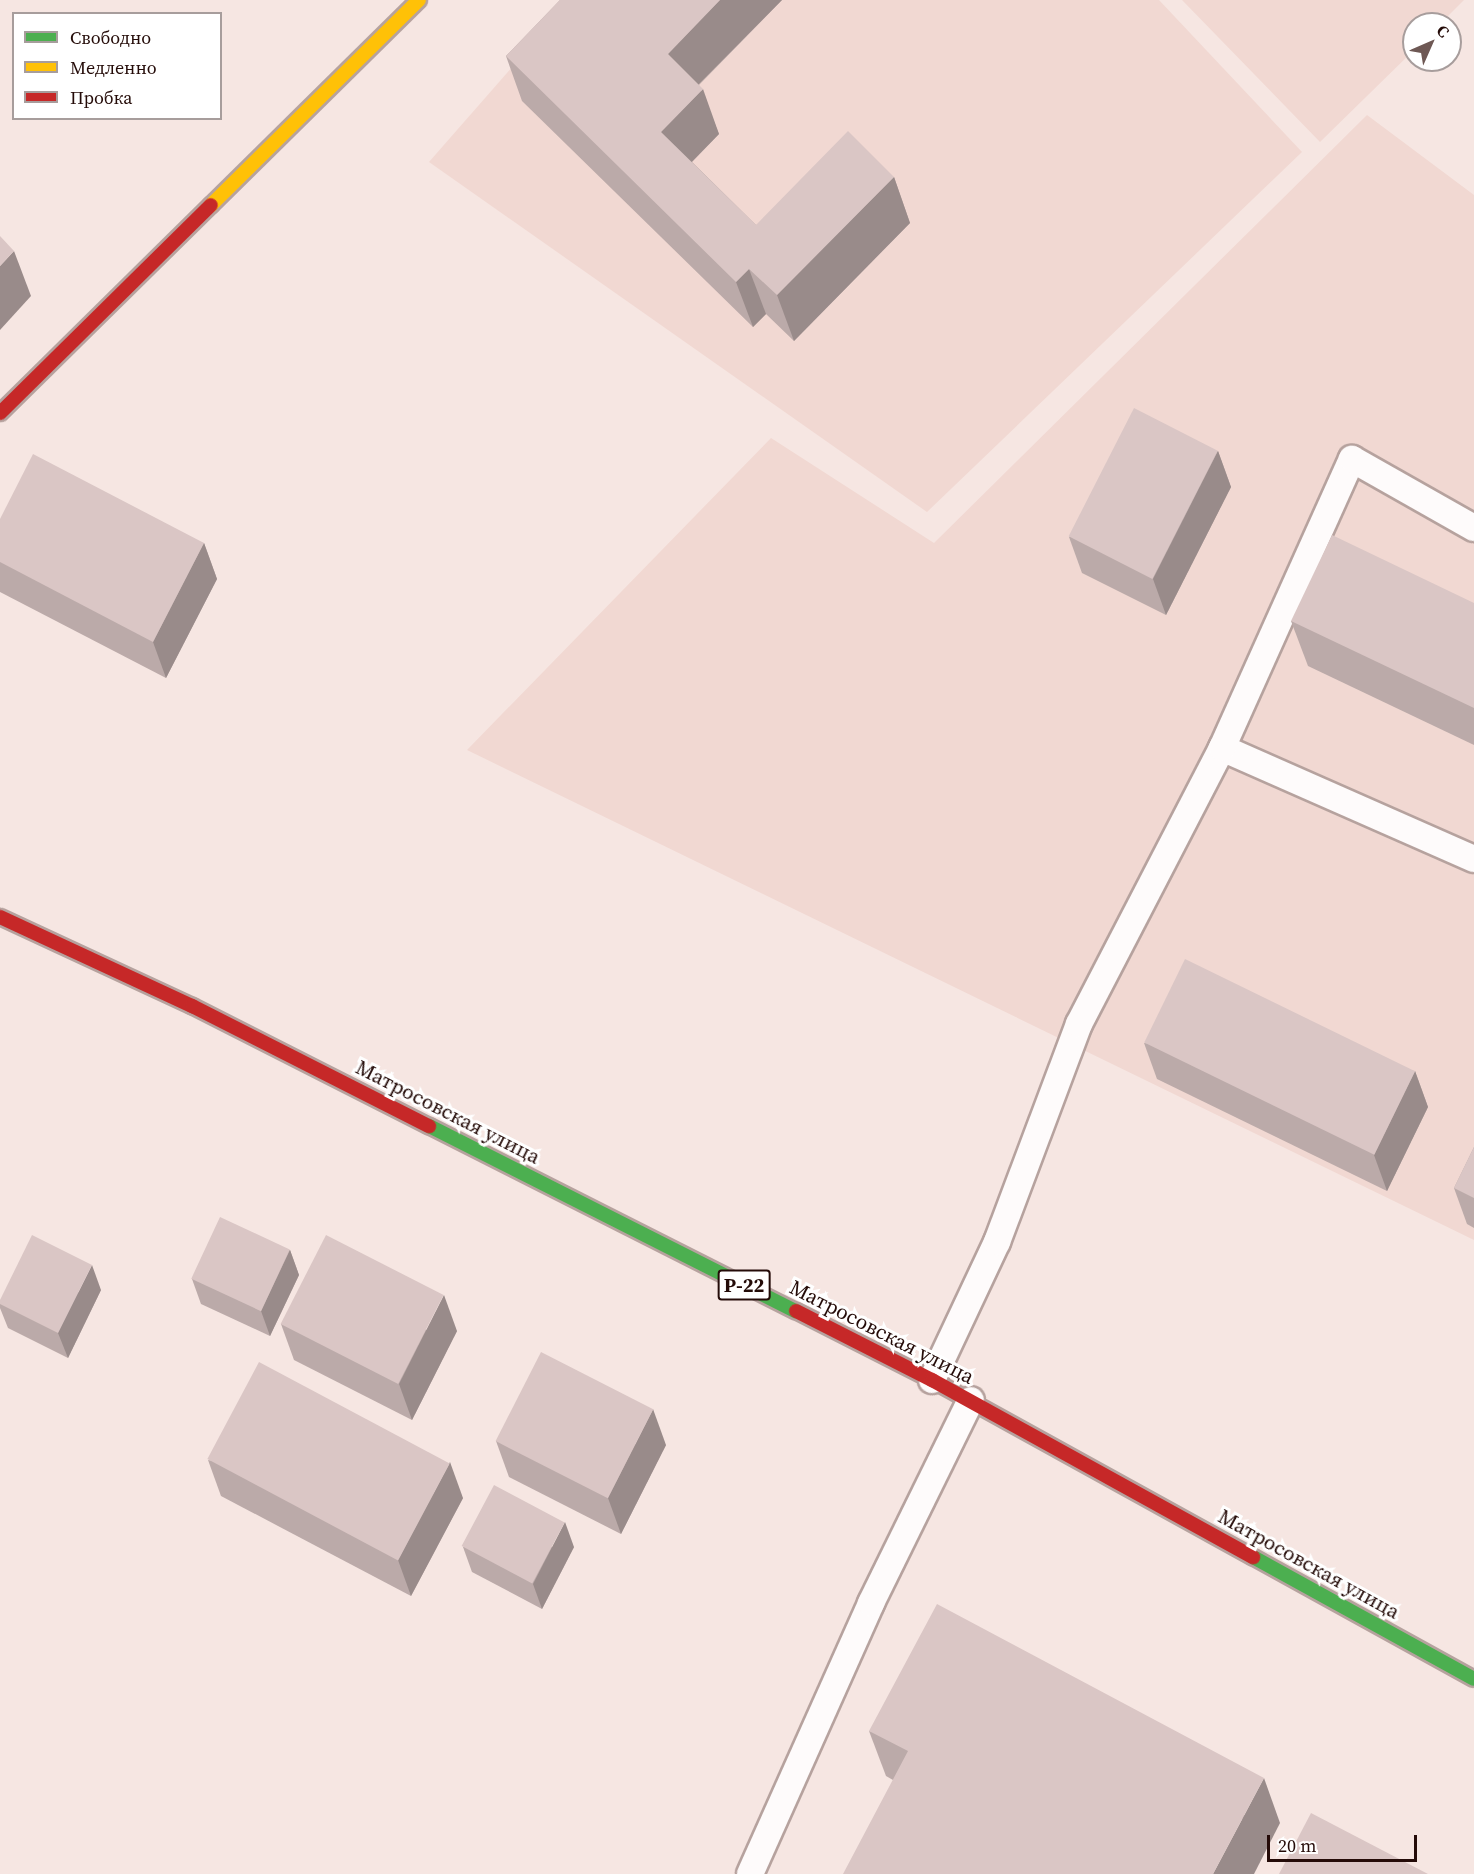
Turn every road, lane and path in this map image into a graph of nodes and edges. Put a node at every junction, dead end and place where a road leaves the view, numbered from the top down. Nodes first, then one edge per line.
1 (419, 0) edge
2 (0, 413) edge
3 (1474, 528) edge
4 (1222, 748) junction
5 (1474, 859) edge
6 (0, 917) edge
7 (932, 1380) junction
8 (971, 1401) junction
9 (1474, 1679) edge
10 (750, 1874) edge

1 - 2 main road
3 - 4 lane
4 - 5 lane
4 - 7 lane
6 - 7 main road, Матросовская улица / Р-22
7 - 8 main road, Матросовская улица / Р-22
8 - 9 main road, Матросовская улица / Р-22
8 - 10 lane

